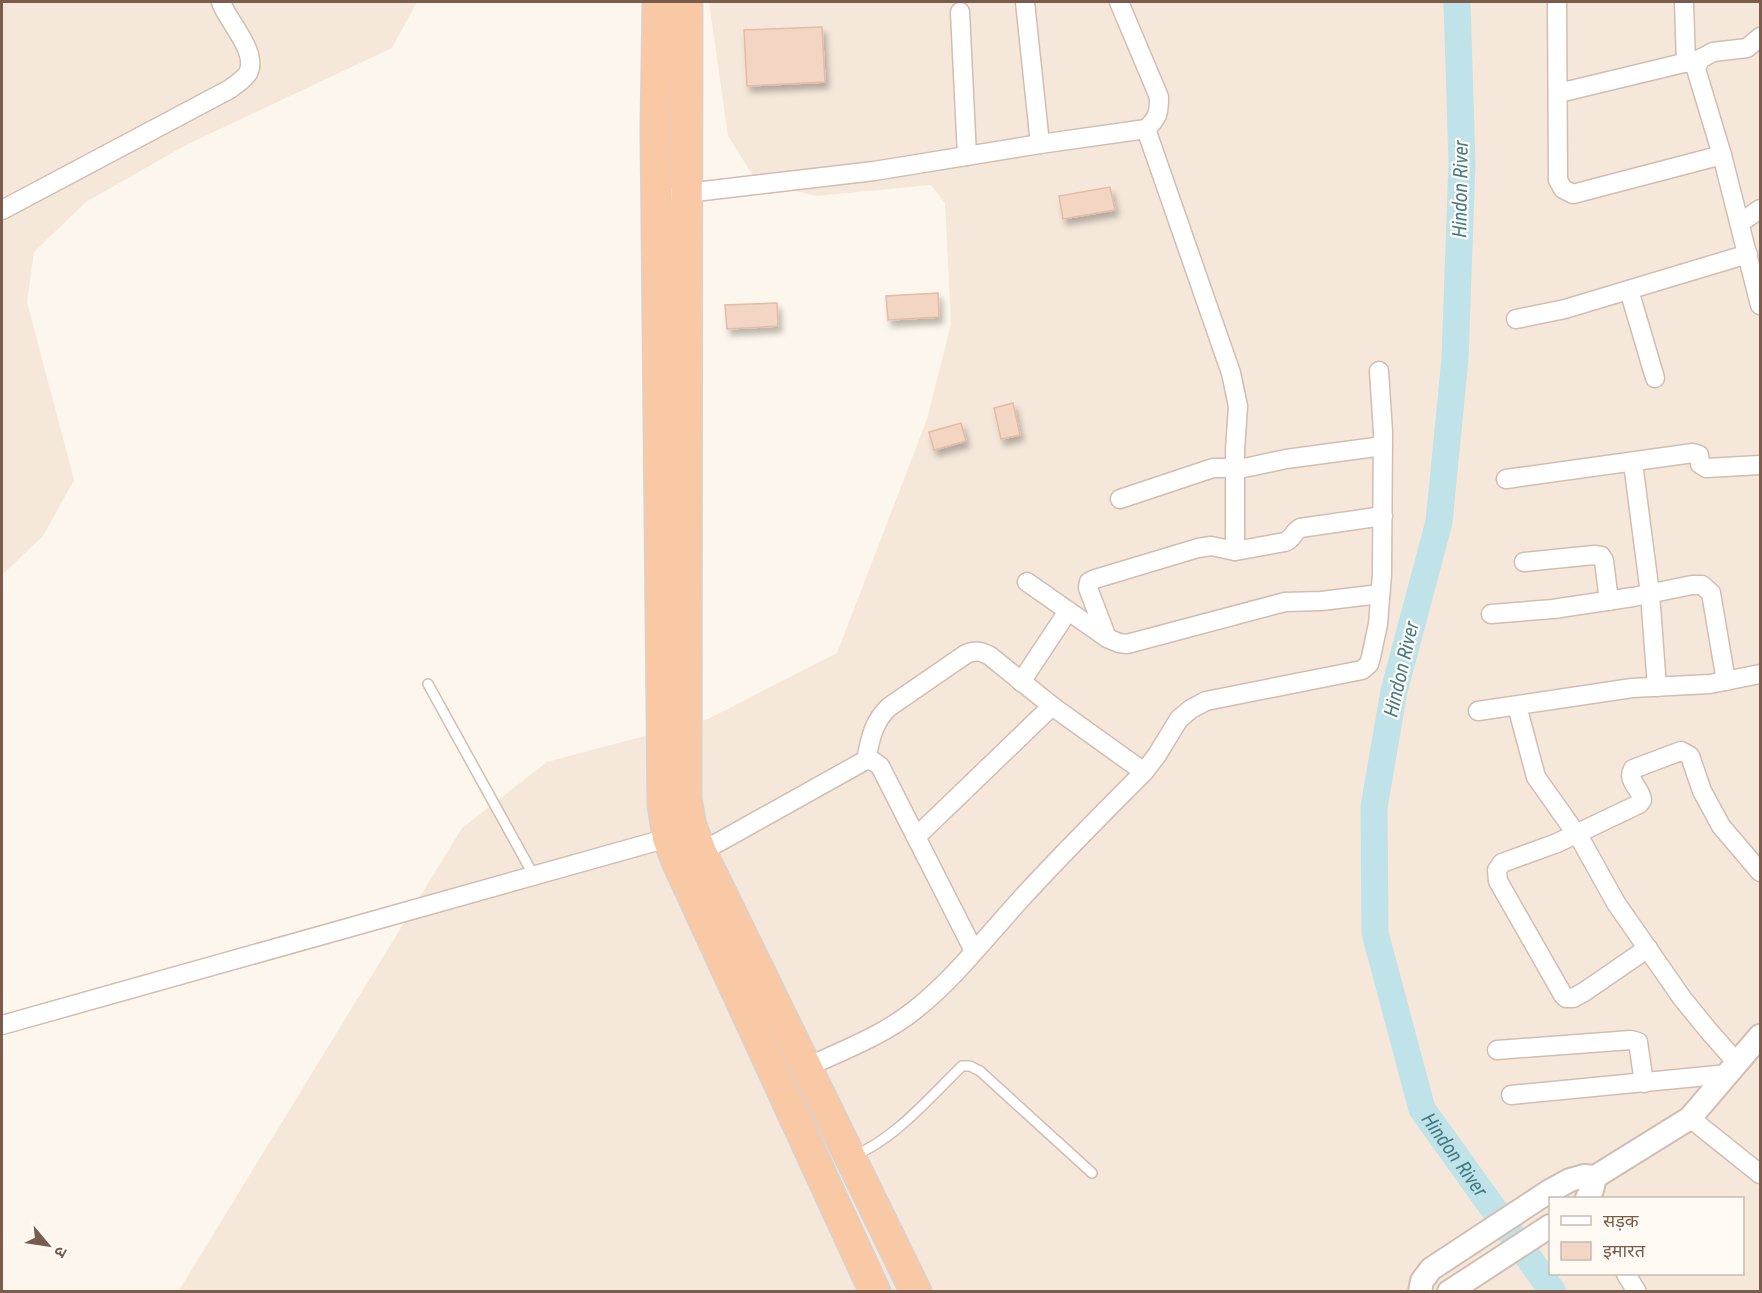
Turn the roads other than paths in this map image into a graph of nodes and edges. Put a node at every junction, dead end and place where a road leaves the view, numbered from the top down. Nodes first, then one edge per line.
1 (221, 2) edge
2 (658, 2) edge
3 (687, 2) edge
4 (1024, 2) edge
5 (1119, 2) edge
6 (1557, 2) edge
7 (1684, 2) edge
8 (960, 12) dead end
9 (1761, 37) edge
10 (1693, 61) junction
11 (1558, 93) junction
12 (1146, 129) junction
13 (1040, 144) junction
14 (1722, 155) junction
15 (967, 156) junction
16 (671, 195) junction
17 (1761, 209) edge
18 (2, 210) edge
19 (1740, 224) junction
20 (1748, 254) junction
21 (1757, 276) edge
22 (1629, 290) junction
23 (1761, 306) edge
24 (1516, 319) dead end
25 (1379, 371) dead end
26 (1655, 378) dead end
27 (1383, 446) junction
28 (1633, 463) junction
29 (1761, 465) edge
30 (1235, 468) junction
31 (1506, 479) dead end
32 (1120, 499) dead end
33 (1383, 516) junction
34 (1235, 551) junction
35 (1524, 562) dead end
36 (1027, 582) dead end
37 (1380, 594) junction
38 (1650, 594) junction
39 (1609, 601) junction
40 (1068, 611) junction
41 (1491, 614) dead end
42 (1107, 638) junction
43 (1761, 674) edge
44 (1726, 681) junction
45 (1022, 682) junction
46 (428, 684) dead end
47 (1657, 687) junction
48 (1052, 706) junction
49 (1517, 706) junction
50 (1478, 711) dead end
51 (866, 760) junction
52 (1144, 772) junction
53 (1576, 834) junction
54 (916, 837) junction
55 (668, 838) junction
56 (701, 852) junction
57 (1761, 872) edge
58 (534, 876) junction
59 (1648, 948) junction
60 (974, 951) junction
61 (2, 1025) edge
62 (1761, 1036) edge
63 (1497, 1050) dead end
64 (807, 1066) junction
65 (1733, 1069) junction
66 (1644, 1083) junction
67 (1511, 1095) dead end
68 (1690, 1118) junction
69 (851, 1157) junction
70 (1092, 1173) dead end
71 (1761, 1174) edge
72 (1595, 1177) junction
73 (1588, 1197) edge
74 (1549, 1227) edge
75 (1627, 1275) edge
76 (875, 1292) edge
77 (916, 1292) edge
78 (1420, 1292) edge
79 (1449, 1292) edge
80 (1637, 1292) edge

1 - 18 street
2 - 16 highway
3 - 16 highway
4 - 13 street
5 - 12 street
6 - 11 street
7 - 10 street
8 - 15 street
9 - 10 street
10 - 11 street
10 - 14 street
11 - 14 street
12 - 13 street
12 - 30 street
13 - 15 street
14 - 19 street
15 - 16 street
16 - 55 highway
16 - 56 highway
17 - 19 street
19 - 20 street
20 - 21 street
20 - 22 street
21 - 23 street
22 - 24 street
22 - 26 street
25 - 27 street
27 - 30 street
27 - 33 street
28 - 29 street
28 - 31 street
28 - 38 street
30 - 32 street
30 - 34 street
33 - 34 street
33 - 37 street
34 - 42 street
35 - 39 street
36 - 40 street
37 - 42 street
37 - 52 street
38 - 39 street
38 - 44 street
38 - 47 street
39 - 41 street
40 - 42 street
40 - 45 street
43 - 44 street
44 - 47 street
45 - 48 street
45 - 51 street
46 - 58 lane
47 - 49 street
48 - 52 street
48 - 54 street
49 - 50 street
49 - 53 street
51 - 54 street
51 - 56 street
52 - 60 street
53 - 57 street
53 - 59 street
53 - 59 street
54 - 60 street
55 - 58 street
55 - 76 highway
56 - 64 highway
58 - 61 street
59 - 65 street
60 - 64 street
62 - 65 street
63 - 66 street
64 - 69 highway
65 - 66 street
65 - 68 street
66 - 67 street
68 - 71 street
68 - 72 street
69 - 70 lane
69 - 77 highway
72 - 73 street
72 - 78 street
74 - 79 street
75 - 80 street

